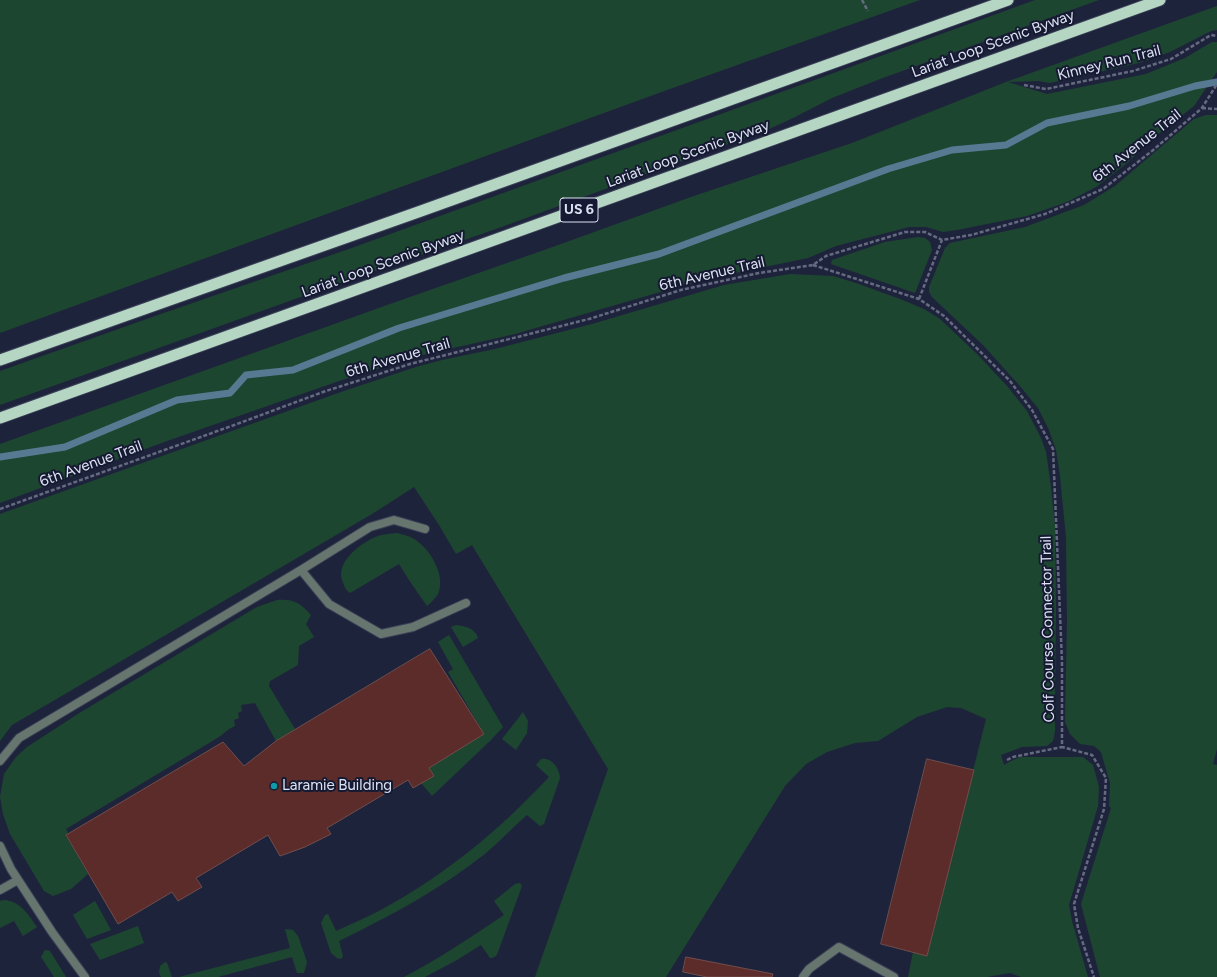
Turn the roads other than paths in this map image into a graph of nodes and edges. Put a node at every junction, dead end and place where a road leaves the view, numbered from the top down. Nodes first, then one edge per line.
1 (1008, 0) edge
2 (1159, 0) edge
3 (0, 360) edge
4 (0, 418) edge
5 (425, 529) dead end
6 (301, 570) junction
7 (466, 603) dead end
8 (0, 761) edge
9 (0, 846) edge
10 (18, 880) junction
11 (0, 890) edge
12 (85, 977) edge
13 (803, 977) edge
14 (894, 977) edge

1 - 3 highway
2 - 4 highway, Lariat Loop Scenic Byway / US 6
5 - 6 lane
6 - 7 lane
6 - 8 lane
9 - 10 lane
10 - 11 lane
10 - 12 lane
13 - 14 lane

